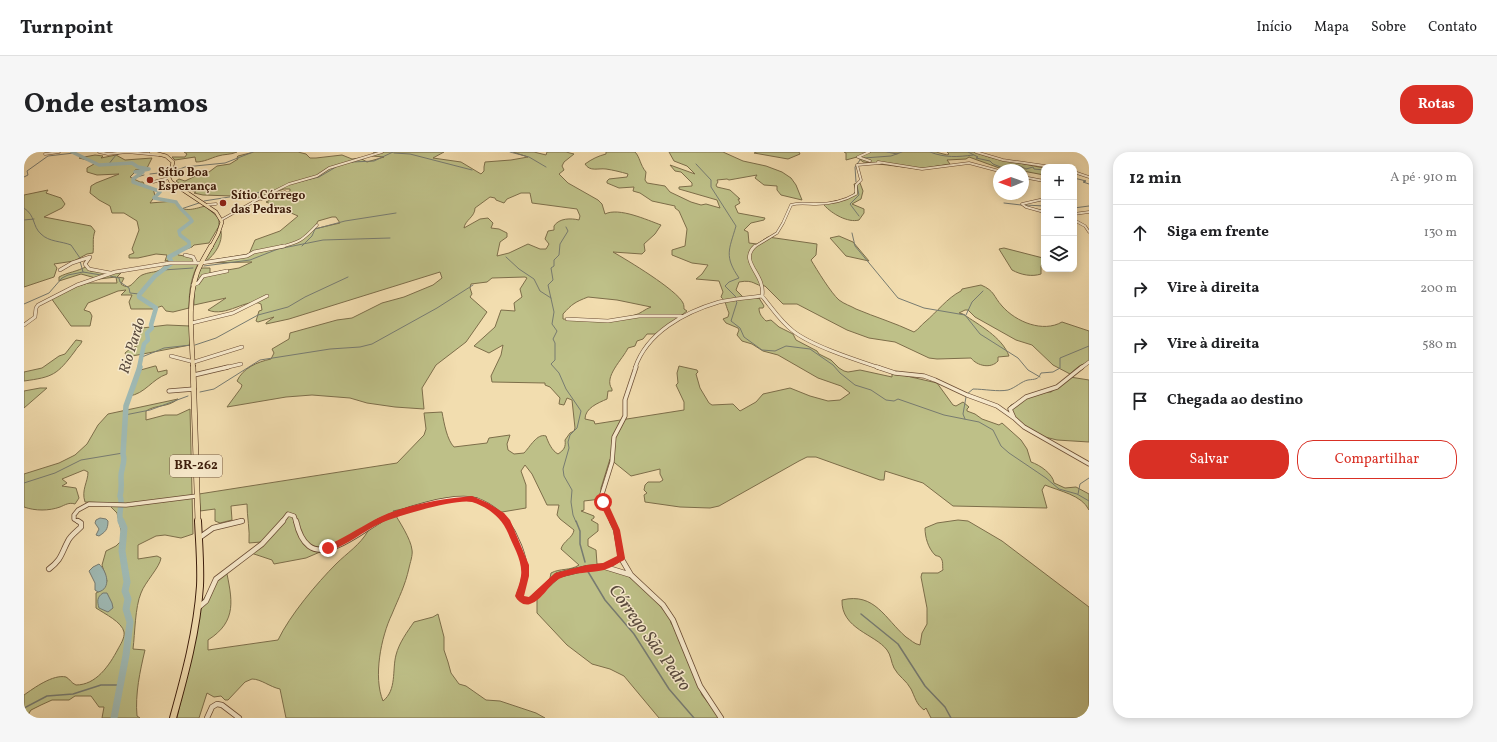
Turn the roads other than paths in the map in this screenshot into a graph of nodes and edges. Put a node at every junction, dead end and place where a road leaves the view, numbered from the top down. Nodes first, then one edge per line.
1 (59, 152) edge
2 (99, 152) edge
3 (151, 152) edge
4 (382, 152) edge
5 (869, 152) edge
6 (976, 152) edge
7 (46, 154) dead end
8 (164, 155) junction
9 (880, 162) junction
10 (1041, 165) edge
11 (993, 169) edge
12 (1077, 173) edge
13 (1089, 177) edge
14 (169, 178) junction
15 (1029, 178) edge
16 (1041, 180) edge
17 (153, 182) dead end
18 (285, 192) dead end
19 (1041, 200) edge
20 (253, 202) junction
21 (216, 204) dead end
22 (205, 205) junction
23 (1041, 211) edge
24 (1089, 212) edge
25 (1077, 214) edge
26 (222, 220) junction
27 (1077, 222) edge
28 (317, 225) dead end
29 (1089, 232) edge
30 (185, 254) dead end
31 (198, 263) junction
32 (60, 270) dead end
33 (227, 271) dead end
34 (115, 272) junction
35 (194, 285) junction
36 (267, 296) dead end
37 (762, 296) junction
38 (681, 316) junction
39 (568, 319) dead end
40 (192, 322) junction
41 (24, 325) edge
42 (242, 347) dead end
43 (171, 356) dead end
44 (194, 362) junction
45 (1089, 362) edge
46 (241, 364) dead end
47 (194, 375) junction
48 (194, 389) junction
49 (169, 391) dead end
50 (1014, 418) junction
51 (1089, 464) edge
52 (196, 496) junction
53 (242, 521) dead end
54 (199, 539) junction
55 (621, 558) junction
56 (604, 566) junction
57 (49, 569) dead end
58 (631, 575) junction
59 (198, 607) junction
60 (173, 718) edge
61 (207, 718) edge
62 (238, 718) edge
63 (722, 718) edge

1 - 7 street
2 - 8 street
3 - 8 highway
4 - 20 street
5 - 9 street
6 - 10 street
8 - 14 highway
9 - 11 street
9 - 37 street
12 - 13 street
14 - 17 street
14 - 22 highway
15 - 16 street
18 - 20 street
19 - 23 street
20 - 26 street
21 - 22 street
22 - 26 highway
24 - 25 street
26 - 31 highway, BR-262
27 - 29 street
28 - 31 street
30 - 31 street
31 - 34 street
31 - 35 highway, BR-262
32 - 34 street
33 - 35 street
34 - 41 street
35 - 40 highway, BR-262
36 - 40 street
37 - 38 street
37 - 50 street
38 - 39 street
38 - 55 street
40 - 44 highway, BR-262
42 - 44 street
43 - 44 street
44 - 47 highway, BR-262
45 - 50 street
46 - 47 street
47 - 48 highway, BR-262
48 - 49 street
48 - 52 highway, BR-262
50 - 51 street
52 - 54 highway, BR-262
52 - 57 street
53 - 54 street
54 - 59 highway, BR-262
55 - 56 street
55 - 58 street
56 - 58 street
56 - 59 street
58 - 63 street
59 - 60 highway, BR-262
61 - 62 street

